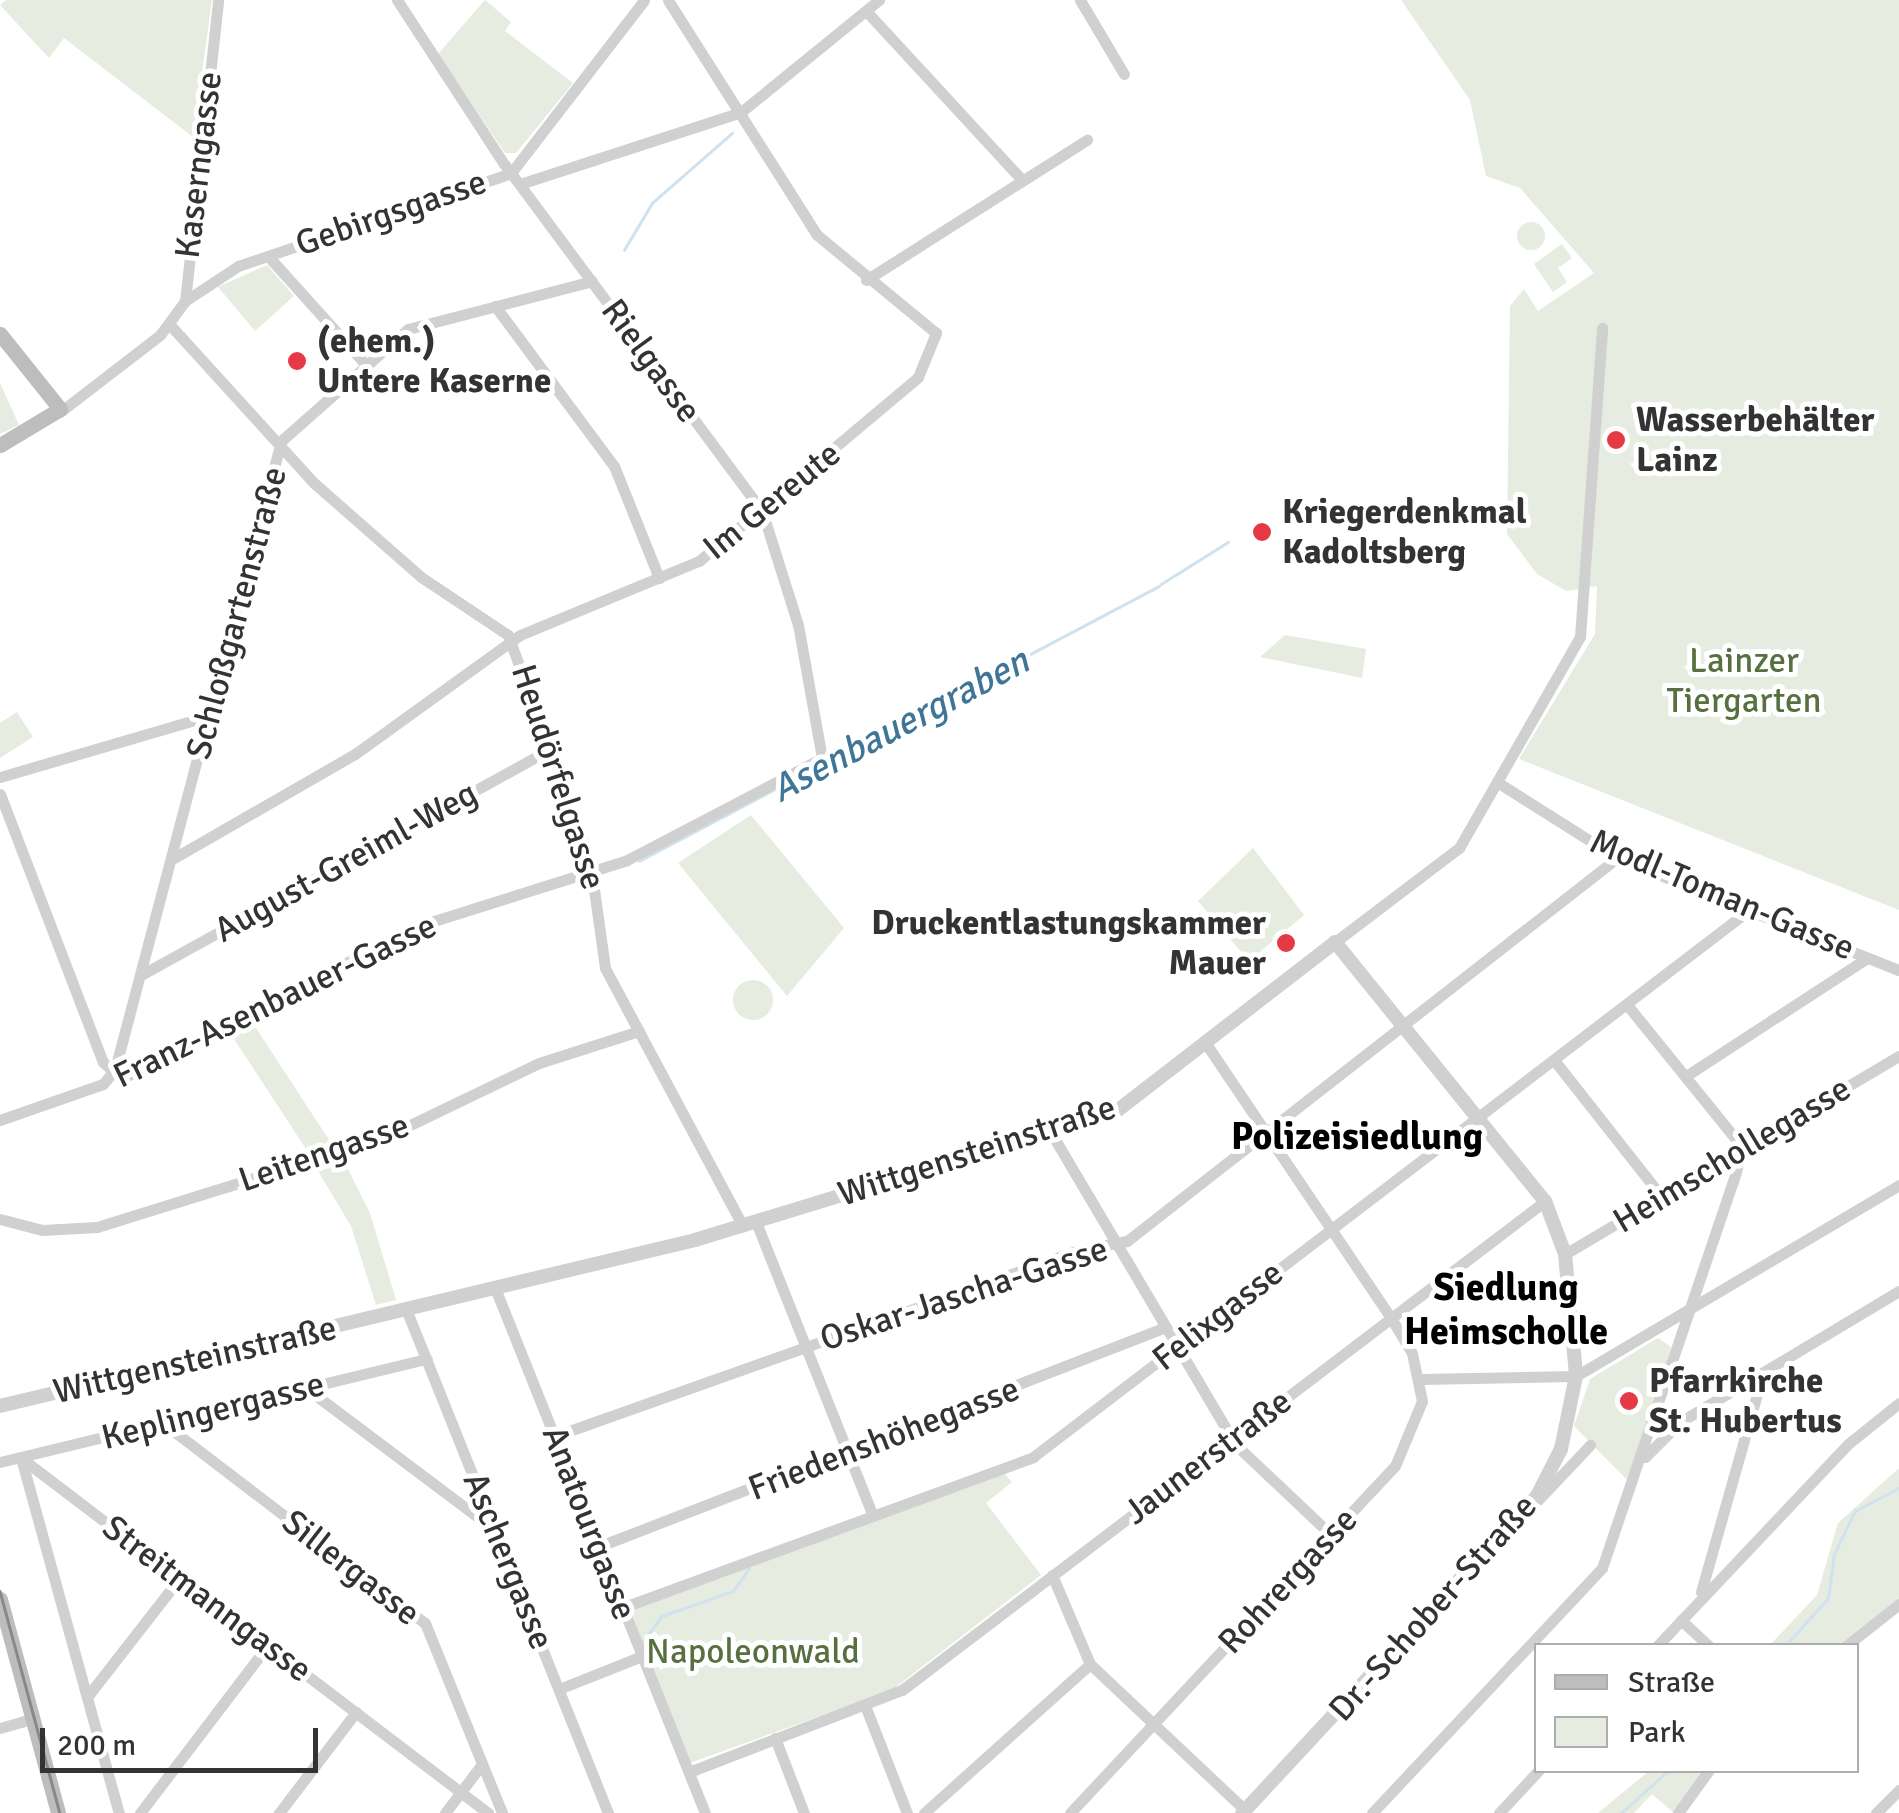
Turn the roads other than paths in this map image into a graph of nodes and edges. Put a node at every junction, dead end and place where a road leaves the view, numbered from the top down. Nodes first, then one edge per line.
1 (218, 0) edge
2 (397, 0) edge
3 (644, 0) edge
4 (668, 0) edge
5 (879, 0) edge
6 (1080, 0) edge
7 (867, 12) junction
8 (1124, 74) dead end
9 (741, 112) junction
10 (1087, 140) dead end
11 (511, 173) junction
12 (1021, 179) junction
13 (520, 184) junction
14 (268, 256) junction
15 (866, 280) junction
16 (592, 281) junction
17 (186, 301) junction
18 (494, 306) junction
19 (171, 326) junction
20 (1602, 328) dead end
21 (0, 334) edge
22 (367, 366) junction
23 (60, 412) junction
24 (0, 446) edge
25 (279, 449) junction
26 (762, 511) junction
27 (659, 578) junction
28 (512, 642) junction
29 (209, 716) junction
30 (551, 749) junction
31 (822, 758) joint
32 (0, 777) edge
33 (1498, 782) junction
34 (0, 794) edge
35 (174, 858) junction
36 (1616, 858) junction
37 (593, 873) junction
38 (1748, 911) junction
39 (1335, 942) junction
40 (1867, 958) junction
41 (1899, 970) edge
42 (140, 975) junction
43 (1626, 1005) junction
44 (1404, 1025) junction
45 (639, 1031) junction
46 (1205, 1042) junction
47 (1899, 1056) edge
48 (1554, 1060) junction
49 (113, 1073) junction
50 (1686, 1076) junction
51 (1480, 1117) junction
52 (0, 1120) edge
53 (1050, 1131) junction
54 (1265, 1132) junction
55 (1743, 1148) junction
56 (1899, 1185) edge
57 (1661, 1196) junction
58 (1545, 1200) junction
59 (0, 1219) edge
60 (750, 1224) junction
61 (1331, 1228) junction
62 (1117, 1244) junction
63 (1565, 1254) junction
64 (495, 1288) junction
65 (1899, 1291) edge
66 (1692, 1308) junction
67 (406, 1310) junction
68 (1391, 1318) junction
69 (1166, 1326) junction
70 (805, 1345) junction
71 (1179, 1347) junction
72 (427, 1360) junction
73 (1576, 1376) junction
74 (1762, 1376) junction
75 (1420, 1379) junction
76 (306, 1388) junction
77 (1899, 1404) edge
78 (0, 1406) edge
79 (163, 1423) junction
80 (556, 1436) junction
81 (1233, 1439) junction
82 (1590, 1445) dead end
83 (848, 1456) junction
84 (22, 1458) junction
85 (1642, 1460) junction
86 (0, 1462) edge
87 (872, 1514) junction
88 (1515, 1524) junction
89 (495, 1530) junction
90 (1330, 1534) junction
91 (600, 1546) junction
92 (1052, 1575) junction
93 (178, 1579) junction
94 (1700, 1596) junction
95 (0, 1599) edge
96 (1899, 1604) edge
97 (624, 1606) junction
98 (1681, 1620) junction
99 (1660, 1643) edge
100 (1706, 1643) edge
101 (1850, 1643) edge
102 (268, 1645) junction
103 (642, 1656) junction
104 (1090, 1664) junction
105 (559, 1689) junction
106 (87, 1697) junction
107 (866, 1708) junction
108 (356, 1712) junction
109 (32, 1719) junction
110 (1154, 1725) junction
111 (0, 1728) edge
112 (775, 1738) junction
113 (482, 1764) junction
114 (689, 1772) junction
115 (1535, 1773) edge
116 (1707, 1773) edge
117 (1899, 1790) edge
118 (461, 1792) junction
119 (1244, 1811) edge
120 (58, 1813) edge
121 (119, 1813) edge
122 (140, 1813) edge
123 (279, 1813) edge
124 (445, 1813) edge
125 (488, 1813) edge
126 (502, 1813) edge
127 (608, 1813) edge
128 (706, 1813) edge
129 (804, 1813) edge
130 (907, 1813) edge
131 (924, 1813) edge
132 (1070, 1813) edge
133 (1372, 1813) edge
134 (1499, 1813) edge
135 (1678, 1813) edge
136 (1876, 1813) edge

1 - 17 street, Kaserngasse
2 - 11 street, Rielgasse
3 - 11 street, Gebirgsgasse
4 - 9 street
5 - 7 street
6 - 8 street
7 - 9 street
7 - 12 street
9 - 13 street
9 - 15 street
10 - 12 street
11 - 13 street, Rielgasse
11 - 14 street, Gebirgsgasse
12 - 15 street
13 - 16 street, Rielgasse
14 - 17 street, Gebirgsgasse
14 - 22 street
15 - 26 street, Im Gereute
16 - 18 street, Schloßgartenstraße
16 - 26 street, Rielgasse
17 - 19 street, Kaserngasse
18 - 22 street, Schloßgartenstraße
18 - 27 street
19 - 23 street
19 - 25 street, Heudörfelgasse
20 - 33 street, Wittgensteinstraße
21 - 23 main road
22 - 25 street, Schloßgartenstraße
23 - 24 main road
25 - 28 street, Heudörfelgasse
25 - 29 street, Schloßgartenstraße
26 - 27 street, Im Gereute
26 - 31 street, Rielgasse
27 - 28 street, Im Gereute
28 - 30 street, Heudörfelgasse
28 - 35 street, Im Gereute
29 - 32 street
29 - 35 street, Schloßgartenstraße
30 - 37 street, Heudörfelgasse
30 - 42 street, August-Greiml-Weg
31 - 37 street, Franz-Asenbauer-Gasse
33 - 36 street, Modl-Toman-Gasse
33 - 39 street, Wittgensteinstraße
34 - 49 street
35 - 42 street, Schloßgartenstraße
36 - 38 street, Modl-Toman-Gasse
36 - 44 street, Oskar-Jascha-Gasse
37 - 45 street, Heudörfelgasse
37 - 49 street, Franz-Asenbauer-Gasse
38 - 40 street, Modl-Toman-Gasse
38 - 43 street, Felixgasse
39 - 44 street, Dr.-Schober-Straße
39 - 46 street, Wittgensteinstraße
40 - 41 street, Modl-Toman-Gasse
40 - 50 street
42 - 49 street, Schloßgartenstraße
43 - 48 street, Felixgasse
43 - 50 street
44 - 51 street, Dr.-Schober-Straße
44 - 54 street, Oskar-Jascha-Gasse
45 - 59 street, Leitengasse
45 - 60 street, Heudörfelgasse
46 - 53 street, Wittgensteinstraße
46 - 54 street
47 - 55 street, Heimschollegasse
48 - 51 street, Felixgasse
48 - 57 street
49 - 52 street, Franz-Asenbauer-Gasse
50 - 55 street
51 - 58 street, Dr.-Schober-Straße
51 - 61 street, Felixgasse
53 - 60 street, Wittgensteinstraße
53 - 62 street
54 - 61 street
54 - 62 street, Oskar-Jascha-Gasse
55 - 57 street, Heimschollegasse
55 - 66 street
56 - 66 street
57 - 63 street, Heimschollegasse
58 - 63 street, Dr.-Schober-Straße
58 - 68 street, Jaunerstraße
60 - 64 street, Wittgensteinstraße
60 - 70 street, Heudörfelgasse
61 - 68 street
61 - 71 street, Felixgasse
62 - 69 street
62 - 70 street, Oskar-Jascha-Gasse
63 - 73 street, Dr.-Schober-Straße
64 - 67 street, Wittgensteinstraße
64 - 80 street, Anatourgasse
65 - 74 street
66 - 73 street
66 - 85 street
67 - 72 street, Aschergasse
67 - 78 street, Wittgensteinstraße
68 - 75 street
68 - 81 street, Jaunerstraße
69 - 71 street
69 - 83 street, Friedenshöhegasse
70 - 80 street, Oskar-Jascha-Gasse
70 - 83 street, Heudörfelgasse
71 - 81 street
71 - 87 street, Felixgasse
72 - 76 street, Keplingergasse
72 - 89 street, Aschergasse
73 - 75 street
73 - 88 street, Dr.-Schober-Straße
74 - 85 street
74 - 94 street
75 - 90 street, Rohrergasse
76 - 79 street, Keplingergasse
76 - 89 street
77 - 94 street
79 - 84 street, Keplingergasse
79 - 113 street, Sillergasse
80 - 91 street, Anatourgasse
81 - 90 street
81 - 92 street, Jaunerstraße
82 - 88 street
83 - 87 street, Heudörfelgasse
83 - 91 street, Friedenshöhegasse
84 - 86 street, Keplingergasse
84 - 93 street, Streitmanngasse
84 - 106 street
85 - 133 street
87 - 97 street, Felixgasse
88 - 119 street, Dr.-Schober-Straße
89 - 105 street, Aschergasse
90 - 110 street, Rohrergasse
91 - 97 street, Anatourgasse
92 - 104 street
92 - 107 street, Jaunerstraße
93 - 102 street, Streitmanngasse
93 - 106 street
94 - 98 street
95 - 109 main road
96 - 101 street
97 - 103 street, Anatourgasse
98 - 99 street
98 - 100 street
102 - 108 street, Streitmanngasse
102 - 122 street
103 - 105 street
103 - 114 street, Anatourgasse
104 - 110 street
104 - 131 street
105 - 127 street, Aschergasse
106 - 121 street
107 - 112 street, Jaunerstraße
107 - 130 street
108 - 118 street, Streitmanngasse
108 - 123 street
109 - 111 street
109 - 120 main road
110 - 119 street
110 - 132 street, Rohrergasse
112 - 114 street, Jaunerstraße
112 - 129 street
113 - 118 street
113 - 126 street, Sillergasse
114 - 128 street, Anatourgasse
115 - 134 street
116 - 135 street
117 - 136 street
118 - 124 street
118 - 125 street, Streitmanngasse

